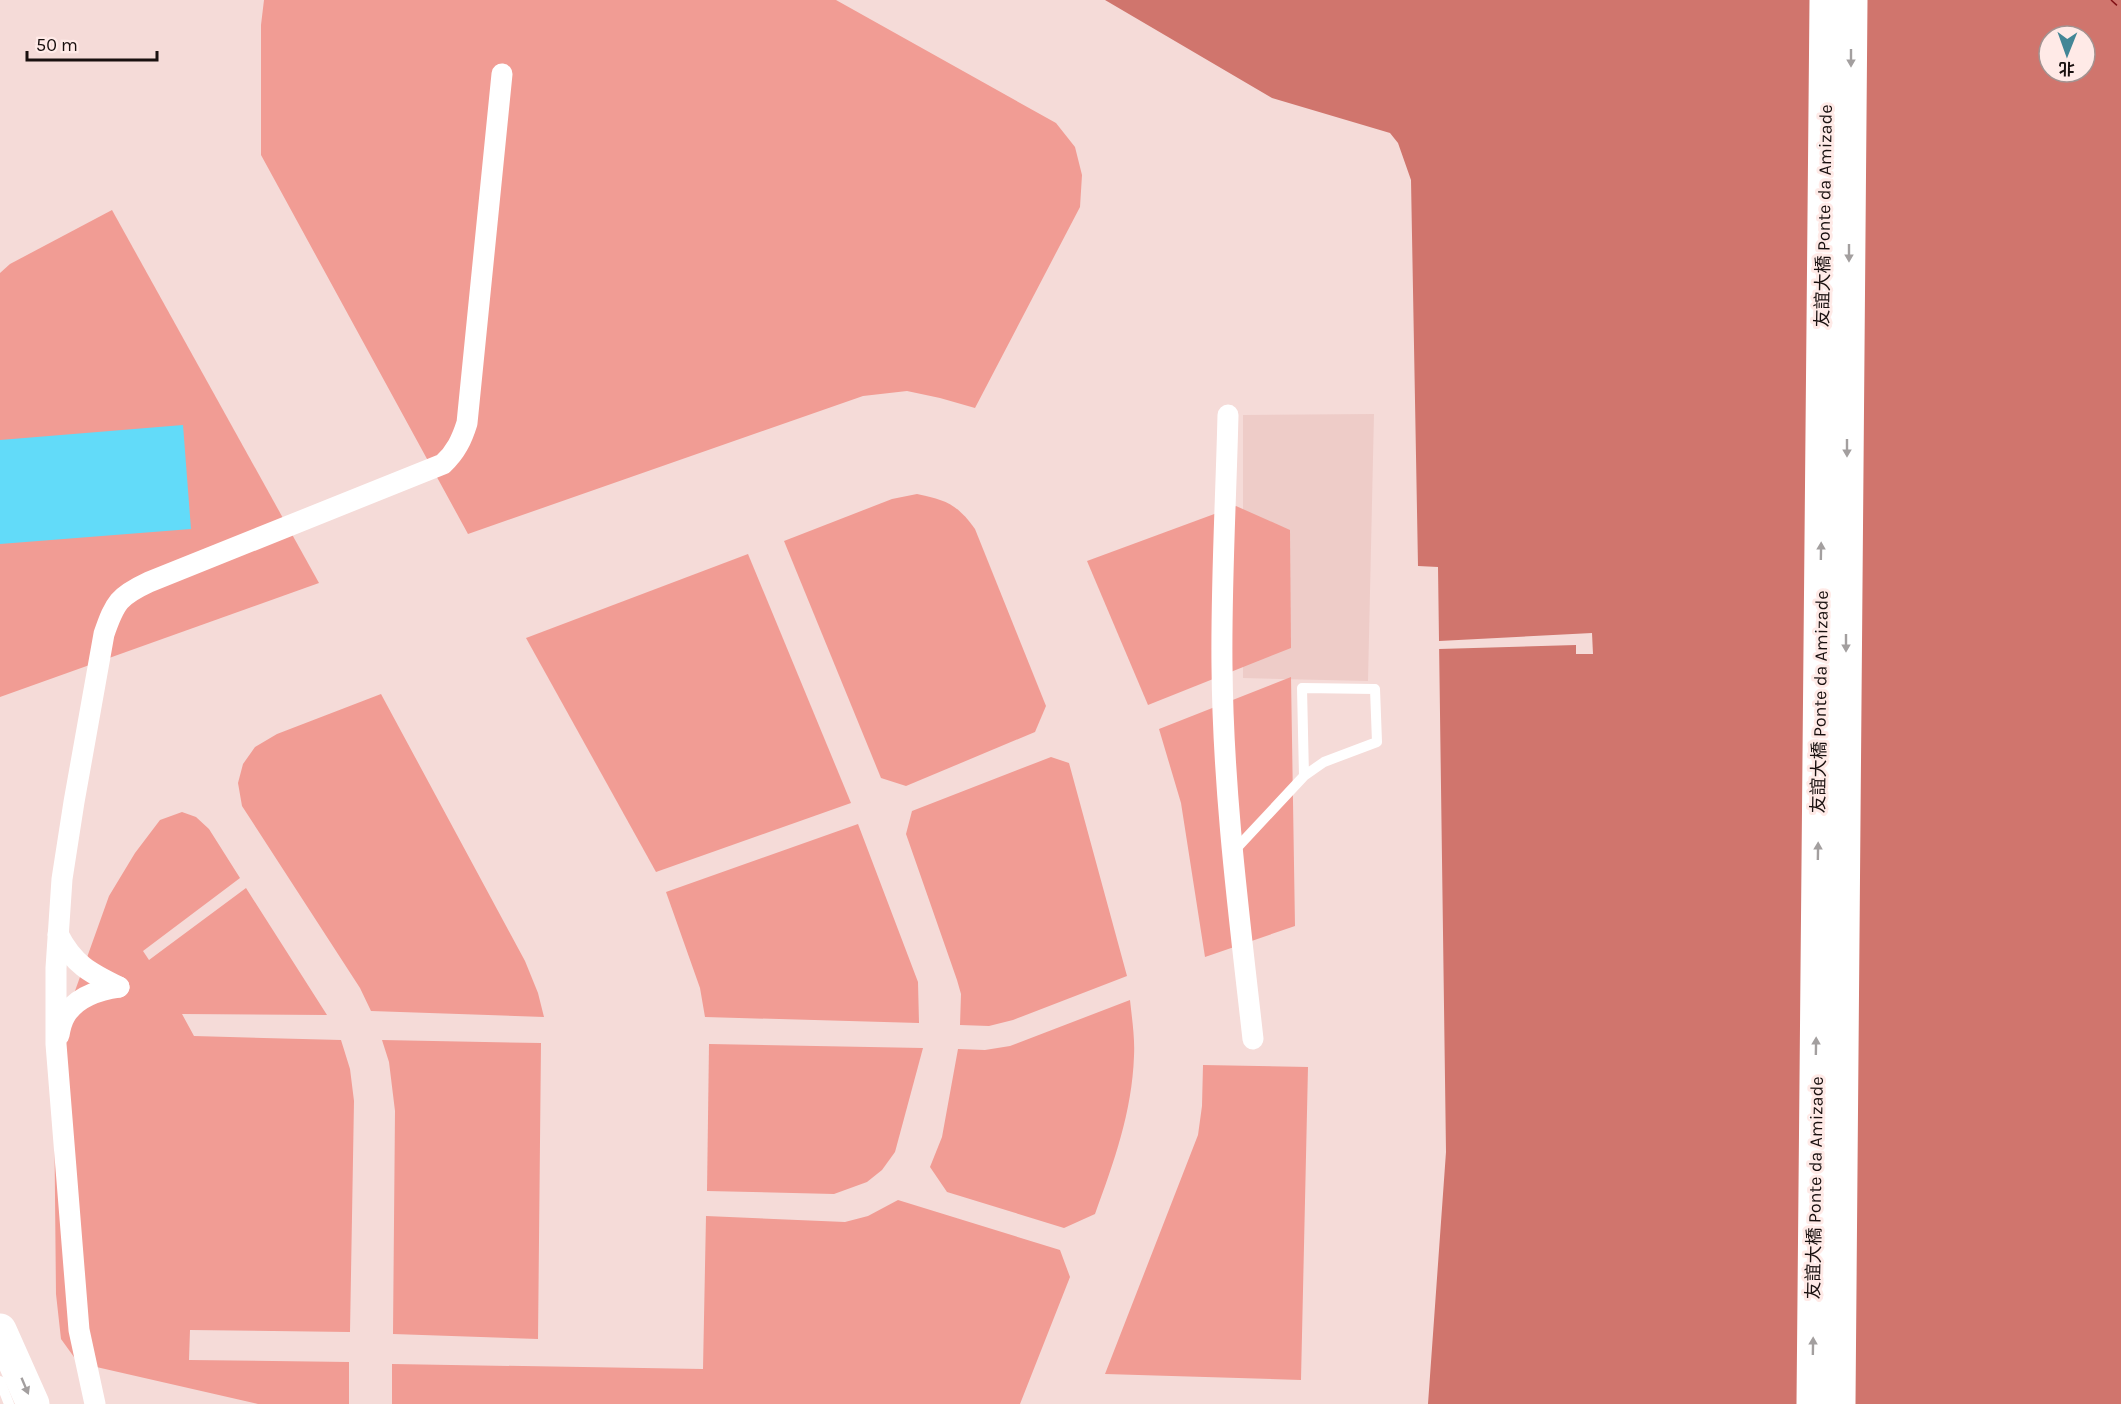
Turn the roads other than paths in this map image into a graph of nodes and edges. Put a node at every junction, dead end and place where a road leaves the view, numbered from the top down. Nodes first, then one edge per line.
1 (1826, 0) edge
2 (1851, 0) edge
3 (502, 74) dead end
4 (1228, 415) dead end
5 (1304, 776) junction
6 (1233, 852) junction
7 (58, 934) junction
8 (1253, 1039) dead end
9 (56, 1044) junction
10 (0, 1330) edge
11 (0, 1381) edge
12 (0, 1400) edge
13 (2, 1404) edge
14 (9, 1404) edge
15 (33, 1404) edge
16 (95, 1404) edge
17 (1813, 1404) edge
18 (1839, 1404) edge

17 -> 1 main road, 友誼大橋 Ponte da Amizade
2 -> 18 main road, 友誼大橋 Ponte da Amizade
3 - 7 street
4 - 6 street
5 - 5 lane
5 - 6 lane
6 - 8 street
7 - 9 street
7 - 9 street
9 - 16 street
10 -> 15 main road
11 - 14 lane
12 - 13 lane

